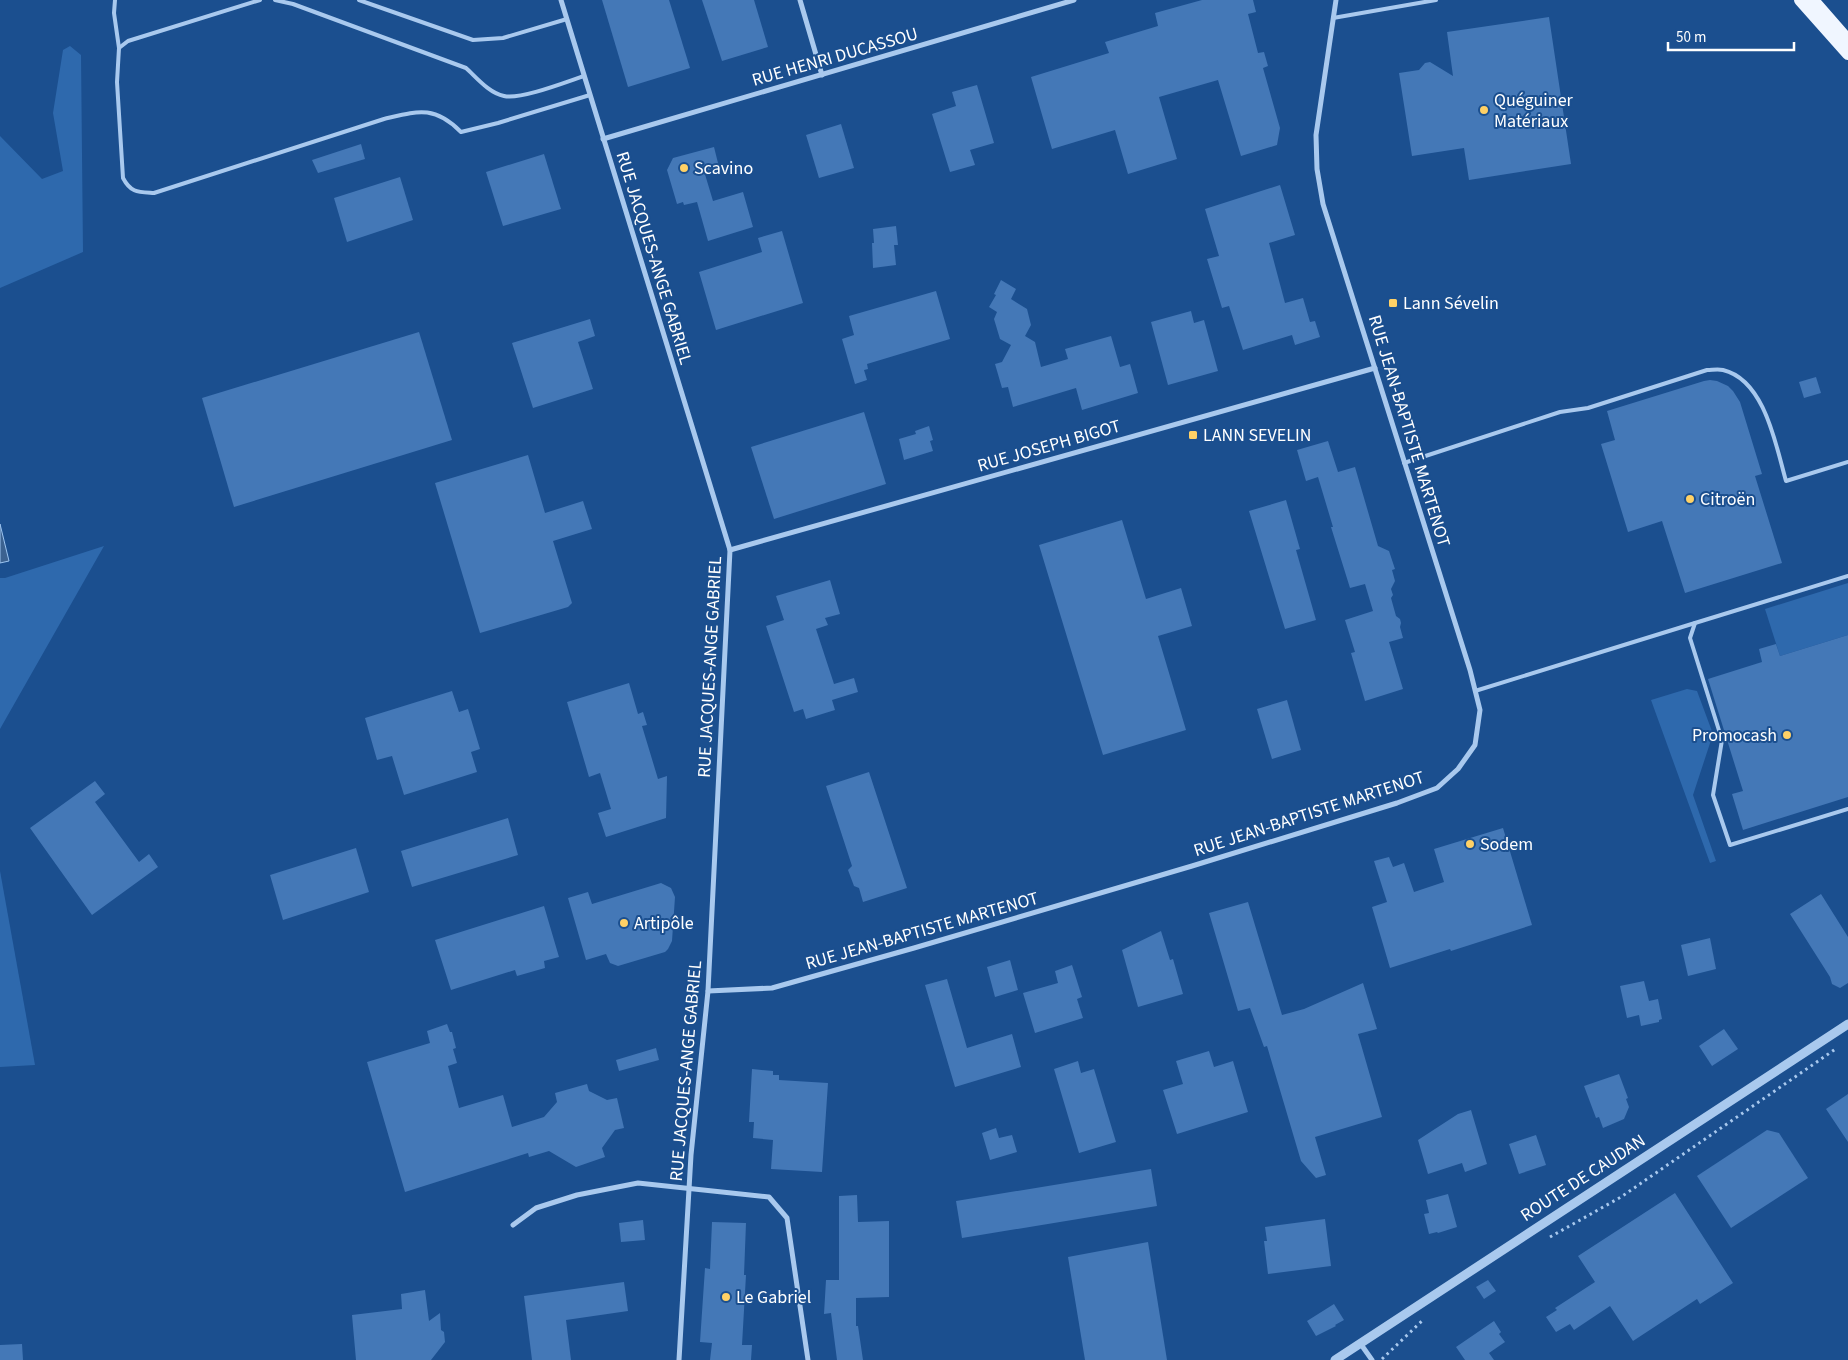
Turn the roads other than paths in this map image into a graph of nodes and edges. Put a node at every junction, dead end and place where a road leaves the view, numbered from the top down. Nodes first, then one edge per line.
1 (115, 0) edge
2 (260, 0) edge
3 (275, 0) edge
4 (359, 0) edge
5 (561, 0) edge
6 (800, 0) edge
7 (1074, 0) edge
8 (1336, 0) edge
9 (1436, 0) edge
10 (1800, 0) edge
11 (1813, 0) edge
12 (1333, 18) junction
13 (567, 19) junction
14 (1848, 40) edge
15 (119, 48) junction
16 (1848, 54) edge
17 (822, 75) junction
18 (584, 76) junction
19 (590, 95) junction
20 (603, 139) junction
21 (1375, 368) junction
22 (1848, 462) edge
23 (1404, 463) junction
24 (730, 550) junction
25 (1848, 576) edge
26 (1695, 624) junction
27 (1475, 691) junction
28 (1848, 809) edge
29 (708, 991) junction
30 (1848, 1024) edge
31 (690, 1188) junction
32 (513, 1225) dead end
33 (1360, 1343) junction
34 (679, 1360) edge
35 (808, 1360) edge
36 (1334, 1360) edge
37 (1372, 1360) edge

1 - 15 lane
2 - 15 lane
3 - 18 lane
4 - 13 lane
5 - 13 street, RUE JACQUES-ANGE GABRIEL
6 - 17 street
7 - 17 street, RUE HENRI DUCASSOU
8 - 12 street, RUE JEAN-BAPTISTE MARTENOT
9 - 12 lane
10 - 16 main road
11 - 14 main road
12 - 21 street, RUE JEAN-BAPTISTE MARTENOT
13 - 18 street, RUE JACQUES-ANGE GABRIEL
15 - 19 lane
17 - 20 street, RUE HENRI DUCASSOU
18 - 19 street, RUE JACQUES-ANGE GABRIEL
19 - 20 street, RUE JACQUES-ANGE GABRIEL
20 - 24 street, RUE JACQUES-ANGE GABRIEL
21 - 23 street, RUE JEAN-BAPTISTE MARTENOT
21 - 24 street, RUE JOSEPH BIGOT
22 - 23 lane
23 - 27 street, RUE JEAN-BAPTISTE MARTENOT
24 - 29 street, RUE JACQUES-ANGE GABRIEL
25 - 26 lane
26 - 27 lane
26 - 28 lane
27 - 29 street, RUE JEAN-BAPTISTE MARTENOT
29 - 31 street, RUE JACQUES-ANGE GABRIEL
30 - 33 street, ROUTE DE CAUDAN
31 - 32 street
31 - 34 street, RUE JACQUES-ANGE GABRIEL
31 - 35 street
33 - 36 street, ROUTE DE CAUDAN
33 - 37 street

